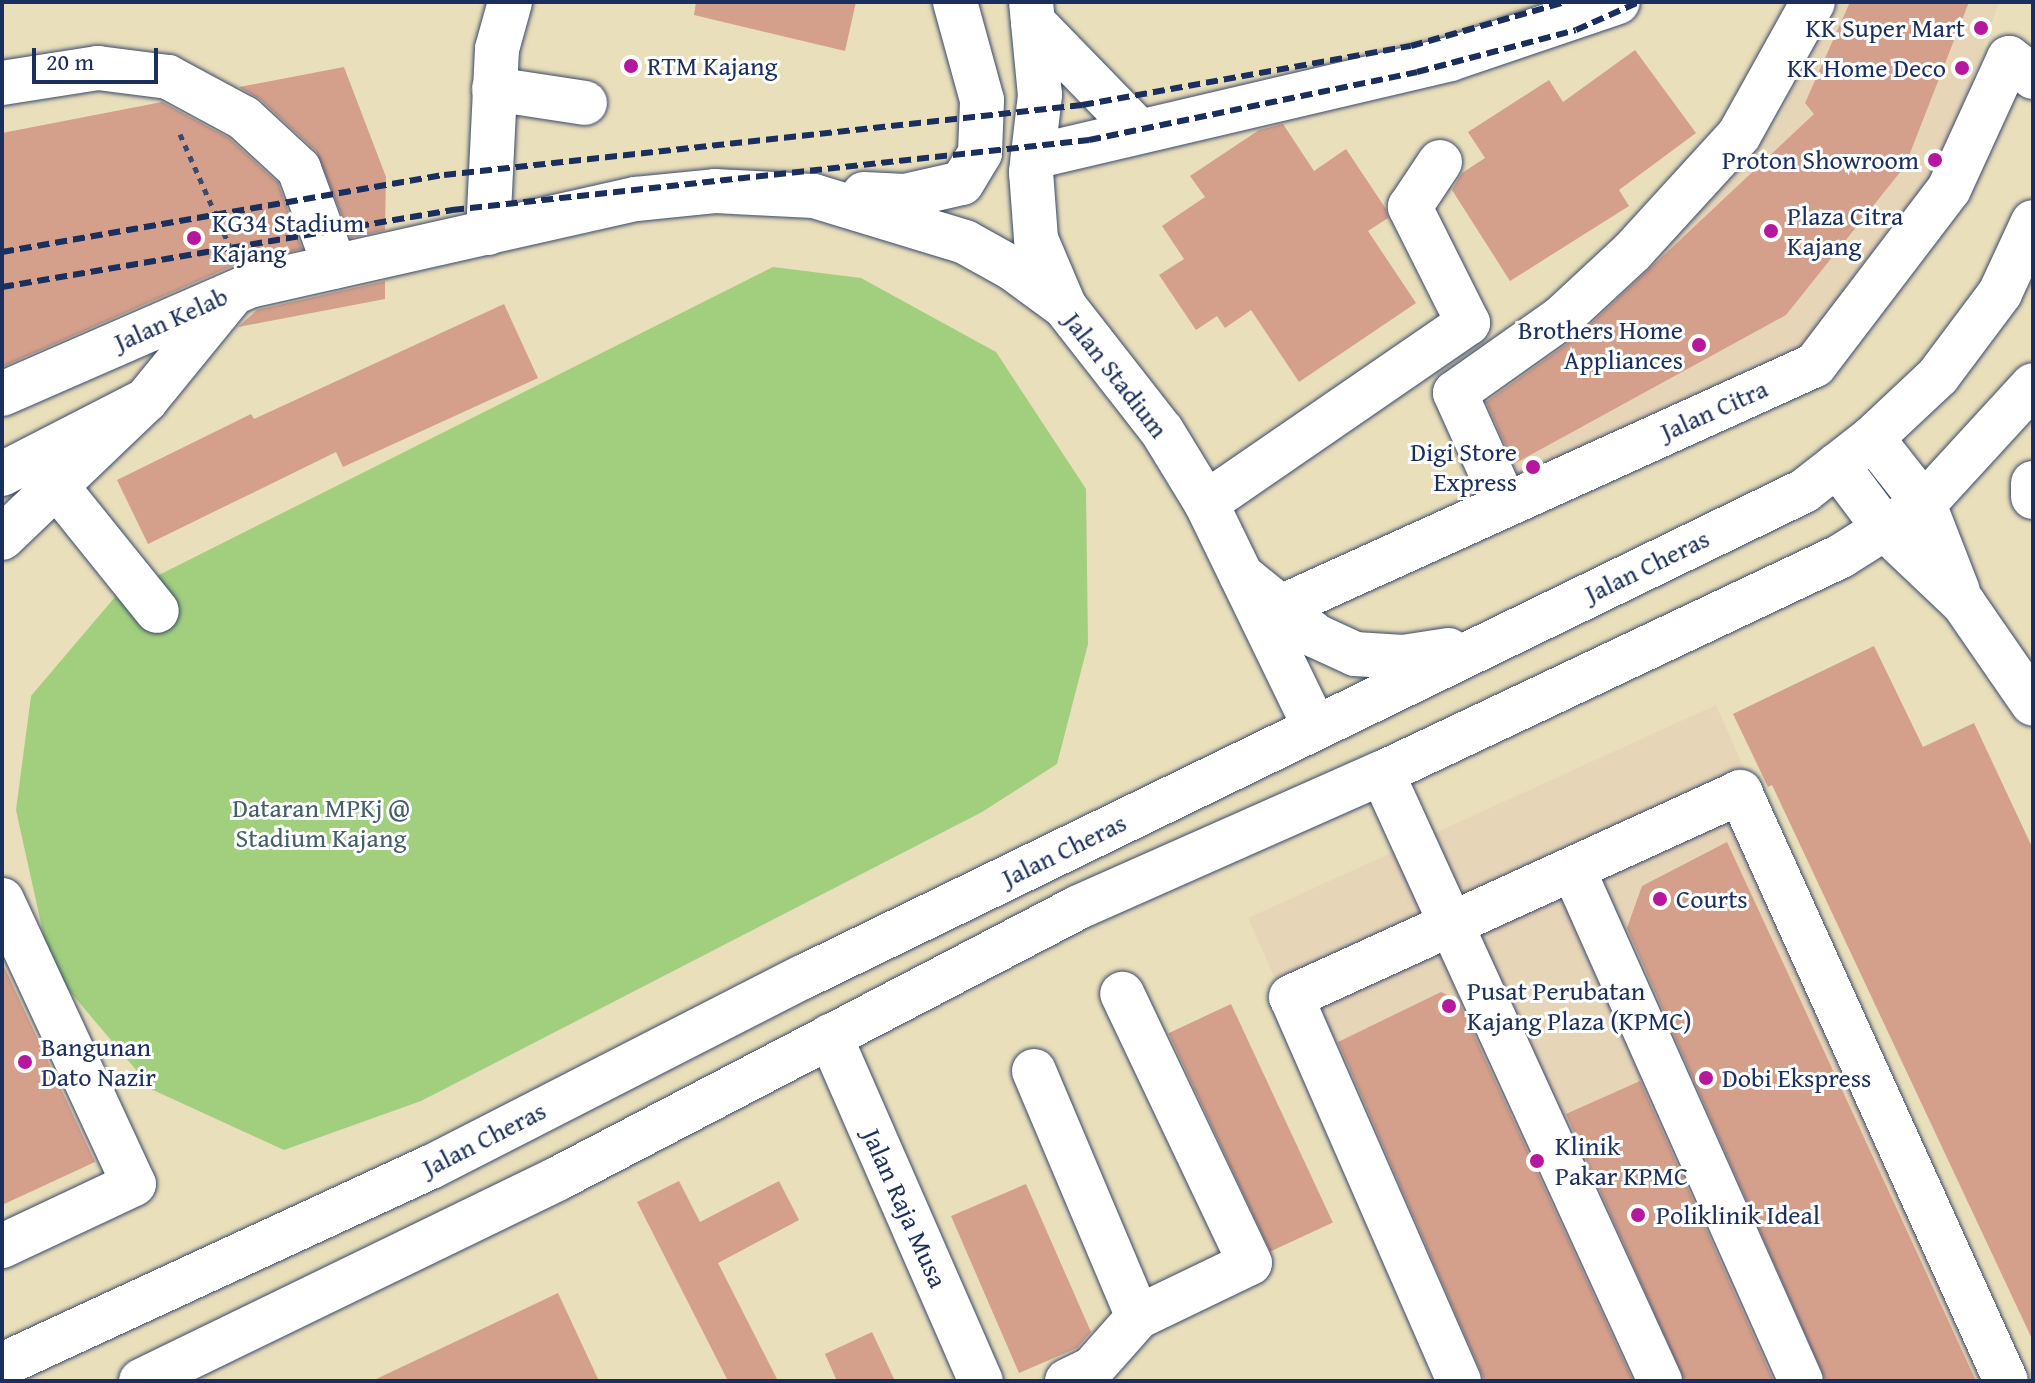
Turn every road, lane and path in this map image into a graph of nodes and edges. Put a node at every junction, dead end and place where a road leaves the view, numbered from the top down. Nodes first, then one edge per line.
1 (510, 2) edge
2 (955, 2) edge
3 (1618, 2) edge
4 (1813, 2) edge
5 (1032, 12) edge
6 (2021, 68) edge
7 (2, 83) edge
8 (494, 89) junction
9 (585, 103) dead end
10 (174, 120) dead end
11 (1139, 131) junction
12 (1033, 157) junction
13 (1440, 162) dead end
14 (814, 196) junction
15 (2033, 222) edge
16 (488, 233) junction
17 (335, 267) junction
18 (242, 288) junction
19 (1065, 307) junction
20 (2033, 385) edge
21 (2, 394) edge
22 (146, 400) junction
23 (1872, 438) junction
24 (1837, 465) junction
25 (2, 474) edge
26 (54, 483) junction
27 (2033, 483) edge
28 (2033, 497) edge
29 (1206, 503) junction
30 (1505, 504) junction
31 (1924, 504) junction
32 (1885, 529) junction
33 (2, 538) edge
34 (1241, 575) junction
35 (1964, 604) junction
36 (1281, 607) junction
37 (157, 611) dead end
38 (1481, 646) junction
39 (2033, 704) edge
40 (1315, 727) junction
41 (1382, 773) junction
42 (1573, 869) junction
43 (2, 900) edge
44 (1450, 924) junction
45 (1122, 994) dead end
46 (830, 1036) junction
47 (1034, 1071) dead end
48 (2, 1246) edge
49 (1138, 1317) junction
50 (2, 1365) edge
51 (141, 1381) edge
52 (981, 1381) edge
53 (1067, 1381) edge
54 (1459, 1381) edge
55 (1660, 1381) edge
56 (1801, 1381) edge
57 (2006, 1381) edge

1 - 8 main road
2 - 14 main road
3 - 11 main road
4 - 30 main road
5 - 11 main road
5 - 12 main road
6 - 30 main road, Jalan Citra
7 - 17 main road
8 - 9 main road
8 - 16 main road
10 - 18 path
11 - 12 main road
12 - 19 main road
13 - 29 main road
14 - 16 main road, Jalan Stadium
14 - 19 main road, Jalan Stadium
15 - 23 main road, Jalan Cheras
16 - 17 main road, Jalan Kelab
17 - 18 main road, Jalan Kelab
18 - 21 main road, Jalan Kelab
18 - 22 main road
19 - 29 main road, Jalan Stadium
20 - 31 main road
22 - 25 main road
22 - 26 main road
23 - 24 main road, Jalan Cheras
23 - 31 main road
24 - 32 main road
24 - 38 main road, Jalan Cheras
26 - 33 main road
26 - 37 main road
27 - 28 main road
29 - 34 main road, Jalan Stadium
30 - 36 main road, Jalan Citra
31 - 32 main road
31 - 35 main road
32 - 35 main road
32 - 41 main road
34 - 36 main road
34 - 40 main road, Jalan Stadium
35 - 39 main road
36 - 38 main road
38 - 40 main road, Jalan Cheras
40 - 50 main road, Jalan Cheras
41 - 44 main road
41 - 46 main road
42 - 44 main road
42 - 56 main road
42 - 57 main road
43 - 48 main road
44 - 54 main road
44 - 55 main road
45 - 49 main road
46 - 51 main road
46 - 52 main road, Jalan Raja Musa
47 - 49 main road
49 - 53 main road

